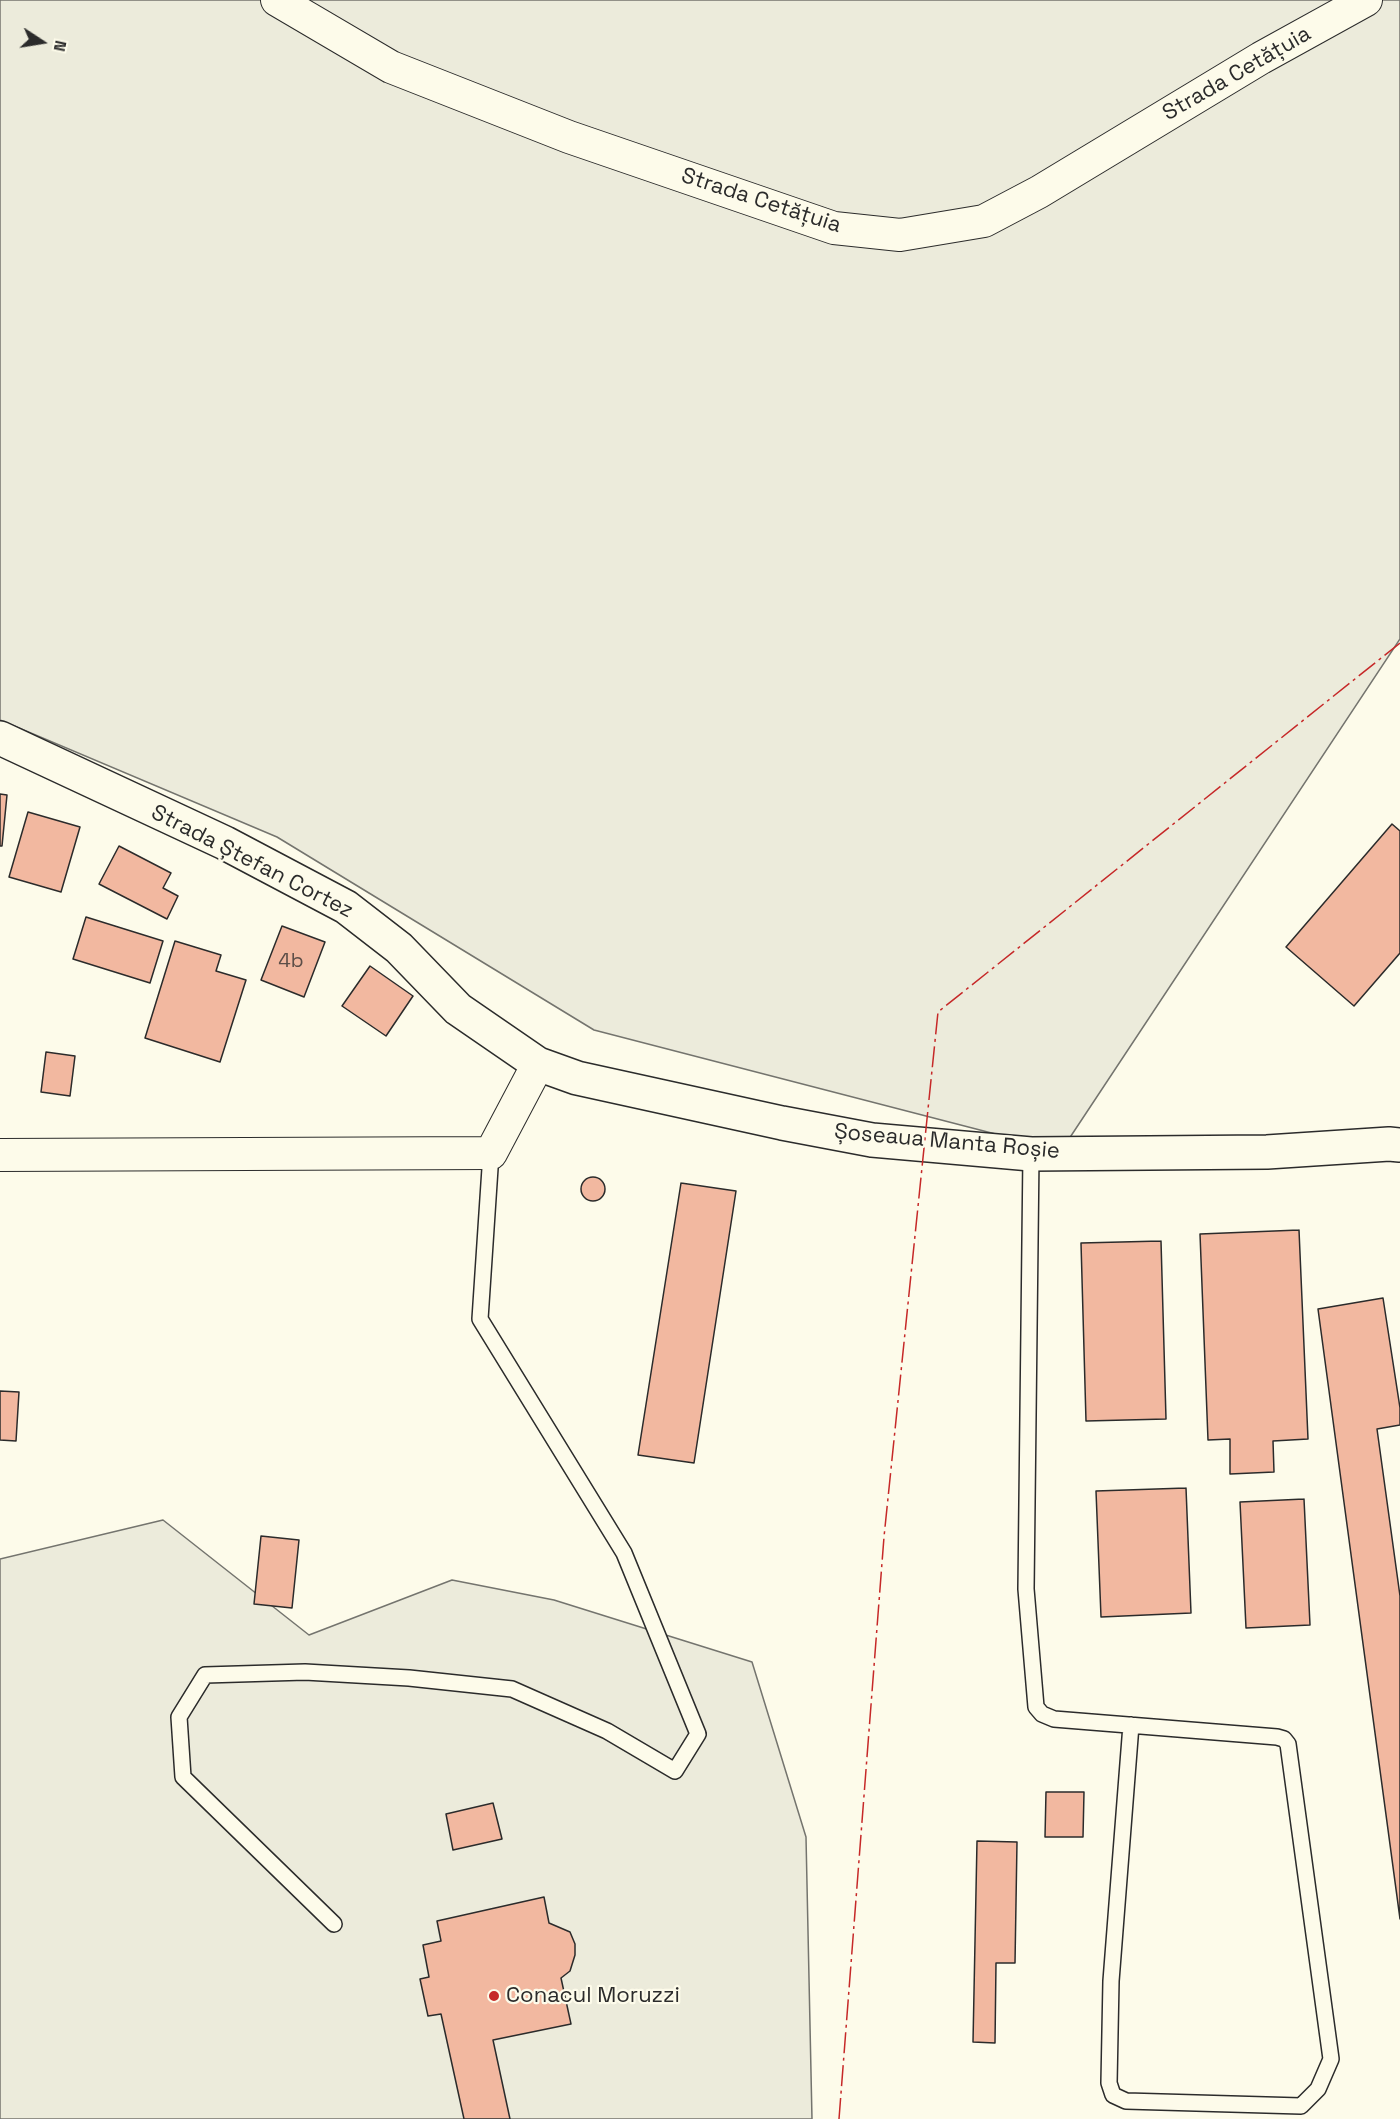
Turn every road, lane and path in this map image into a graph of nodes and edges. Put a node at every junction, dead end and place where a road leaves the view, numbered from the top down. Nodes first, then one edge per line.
1 (277, 0) edge
2 (1366, 0) edge
3 (0, 738) edge
4 (538, 1064) junction
5 (1400, 1145) edge
6 (491, 1153) junction
7 (1031, 1154) junction
8 (0, 1155) edge
9 (1131, 1725) junction
10 (334, 1924) dead end

1 - 2 street, Strada Cetățuia
3 - 4 street, Strada Ștefan Cortez
4 - 6 street
4 - 7 street, Șoseaua Manta Roșie
5 - 7 street, Șoseaua Manta Roșie
6 - 8 street
6 - 10 lane
7 - 9 lane
9 - 9 lane

